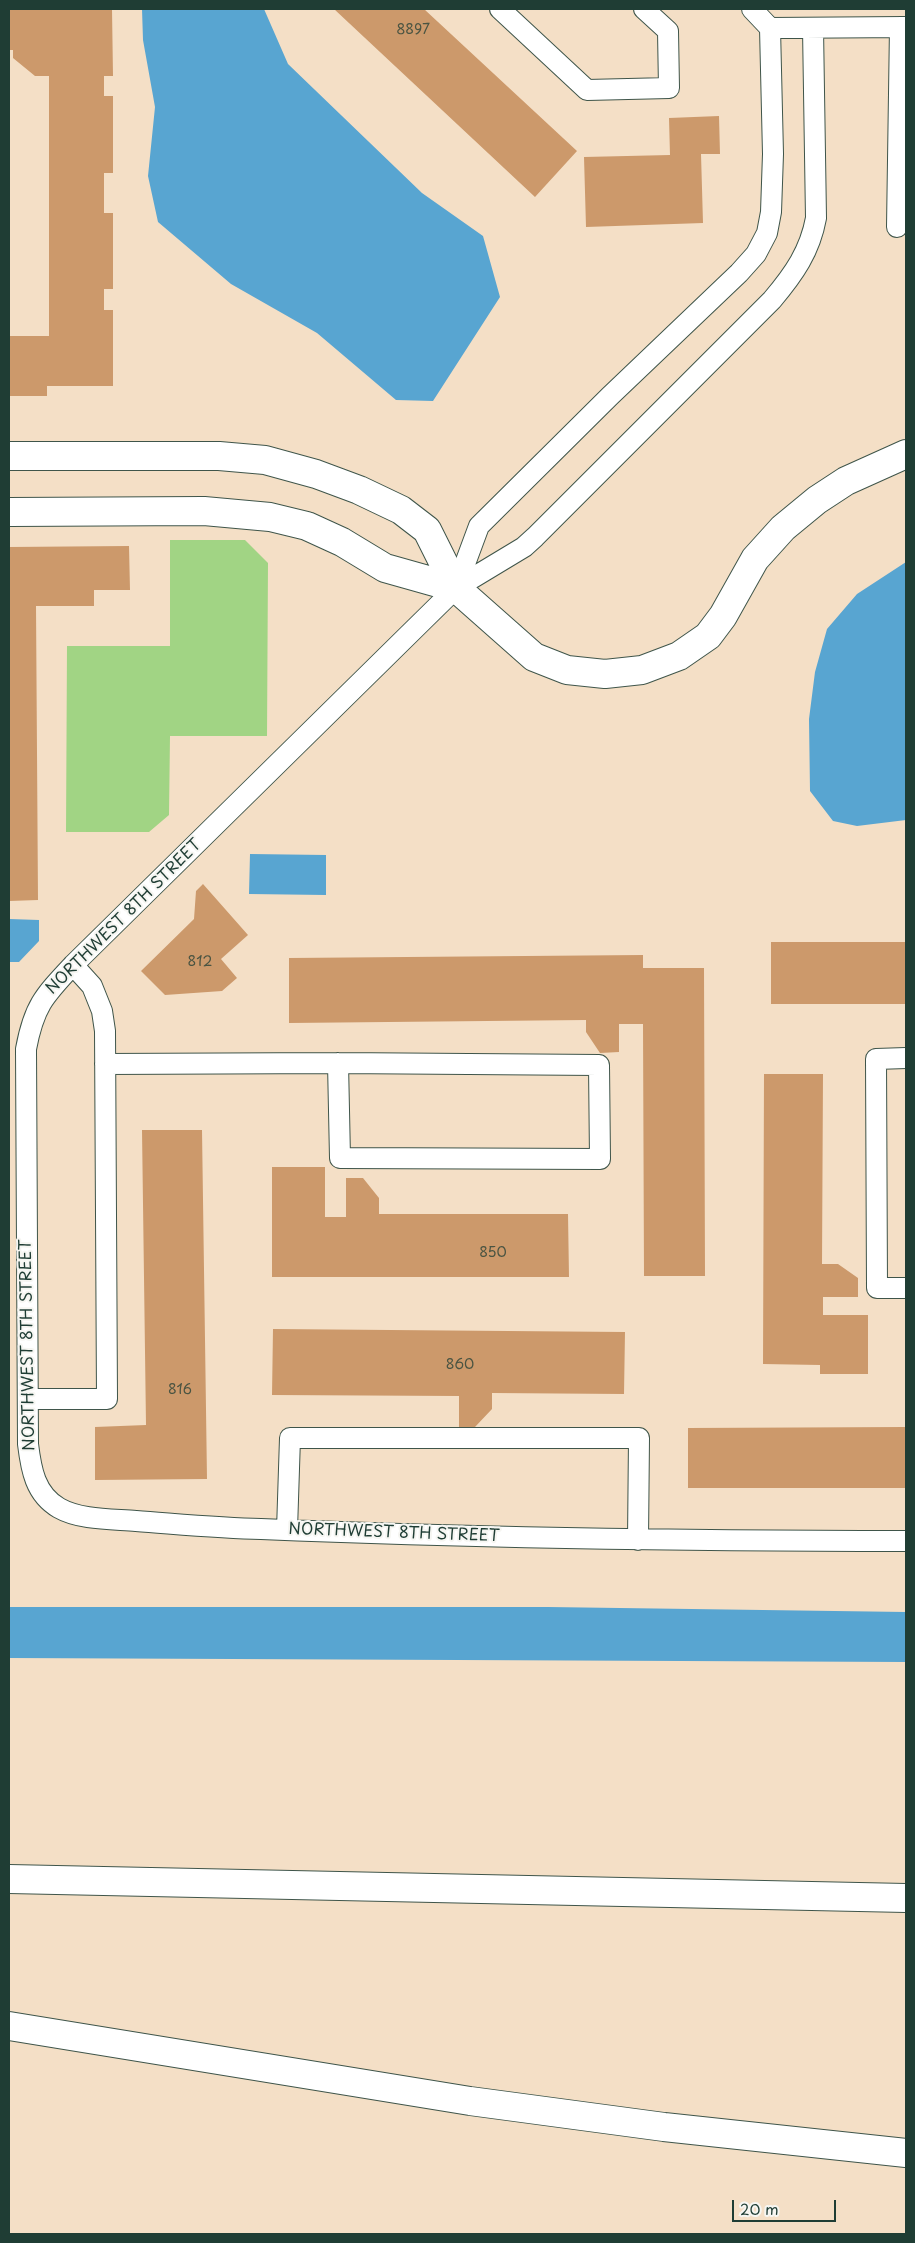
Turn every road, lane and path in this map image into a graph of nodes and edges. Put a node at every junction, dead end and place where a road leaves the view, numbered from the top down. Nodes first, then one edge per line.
1 (500, 9) edge
2 (644, 9) edge
3 (752, 9) edge
4 (903, 27) edge
5 (770, 28) junction
6 (813, 28) junction
7 (897, 228) dead end
8 (906, 454) edge
9 (9, 456) edge
10 (9, 512) edge
11 (456, 588) junction
12 (73, 965) junction
13 (906, 1058) edge
14 (338, 1063) junction
15 (105, 1064) junction
16 (17, 1199) edge
17 (906, 1288) edge
18 (28, 1399) junction
19 (287, 1530) junction
20 (638, 1540) junction
21 (906, 1541) edge
22 (9, 1879) edge
23 (906, 1898) edge
24 (9, 2026) edge
25 (906, 2153) edge

1 - 2 lane
3 - 5 lane
4 - 6 lane
4 - 7 lane
5 - 6 lane
5 - 11 lane
6 - 11 lane
8 - 11 main road
9 - 11 main road
10 - 11 main road
11 - 12 lane, NORTHWEST 8TH STREET
12 - 15 lane
12 - 16 lane, NORTHWEST 8TH STREET
13 - 17 lane
14 - 14 lane
14 - 15 lane
15 - 18 lane
16 - 18 lane, NORTHWEST 8TH STREET
18 - 19 lane, NORTHWEST 8TH STREET
19 - 20 lane, NORTHWEST 8TH STREET
19 - 20 lane
20 - 21 lane, NORTHWEST 8TH STREET
22 - 23 main road
24 - 25 main road

